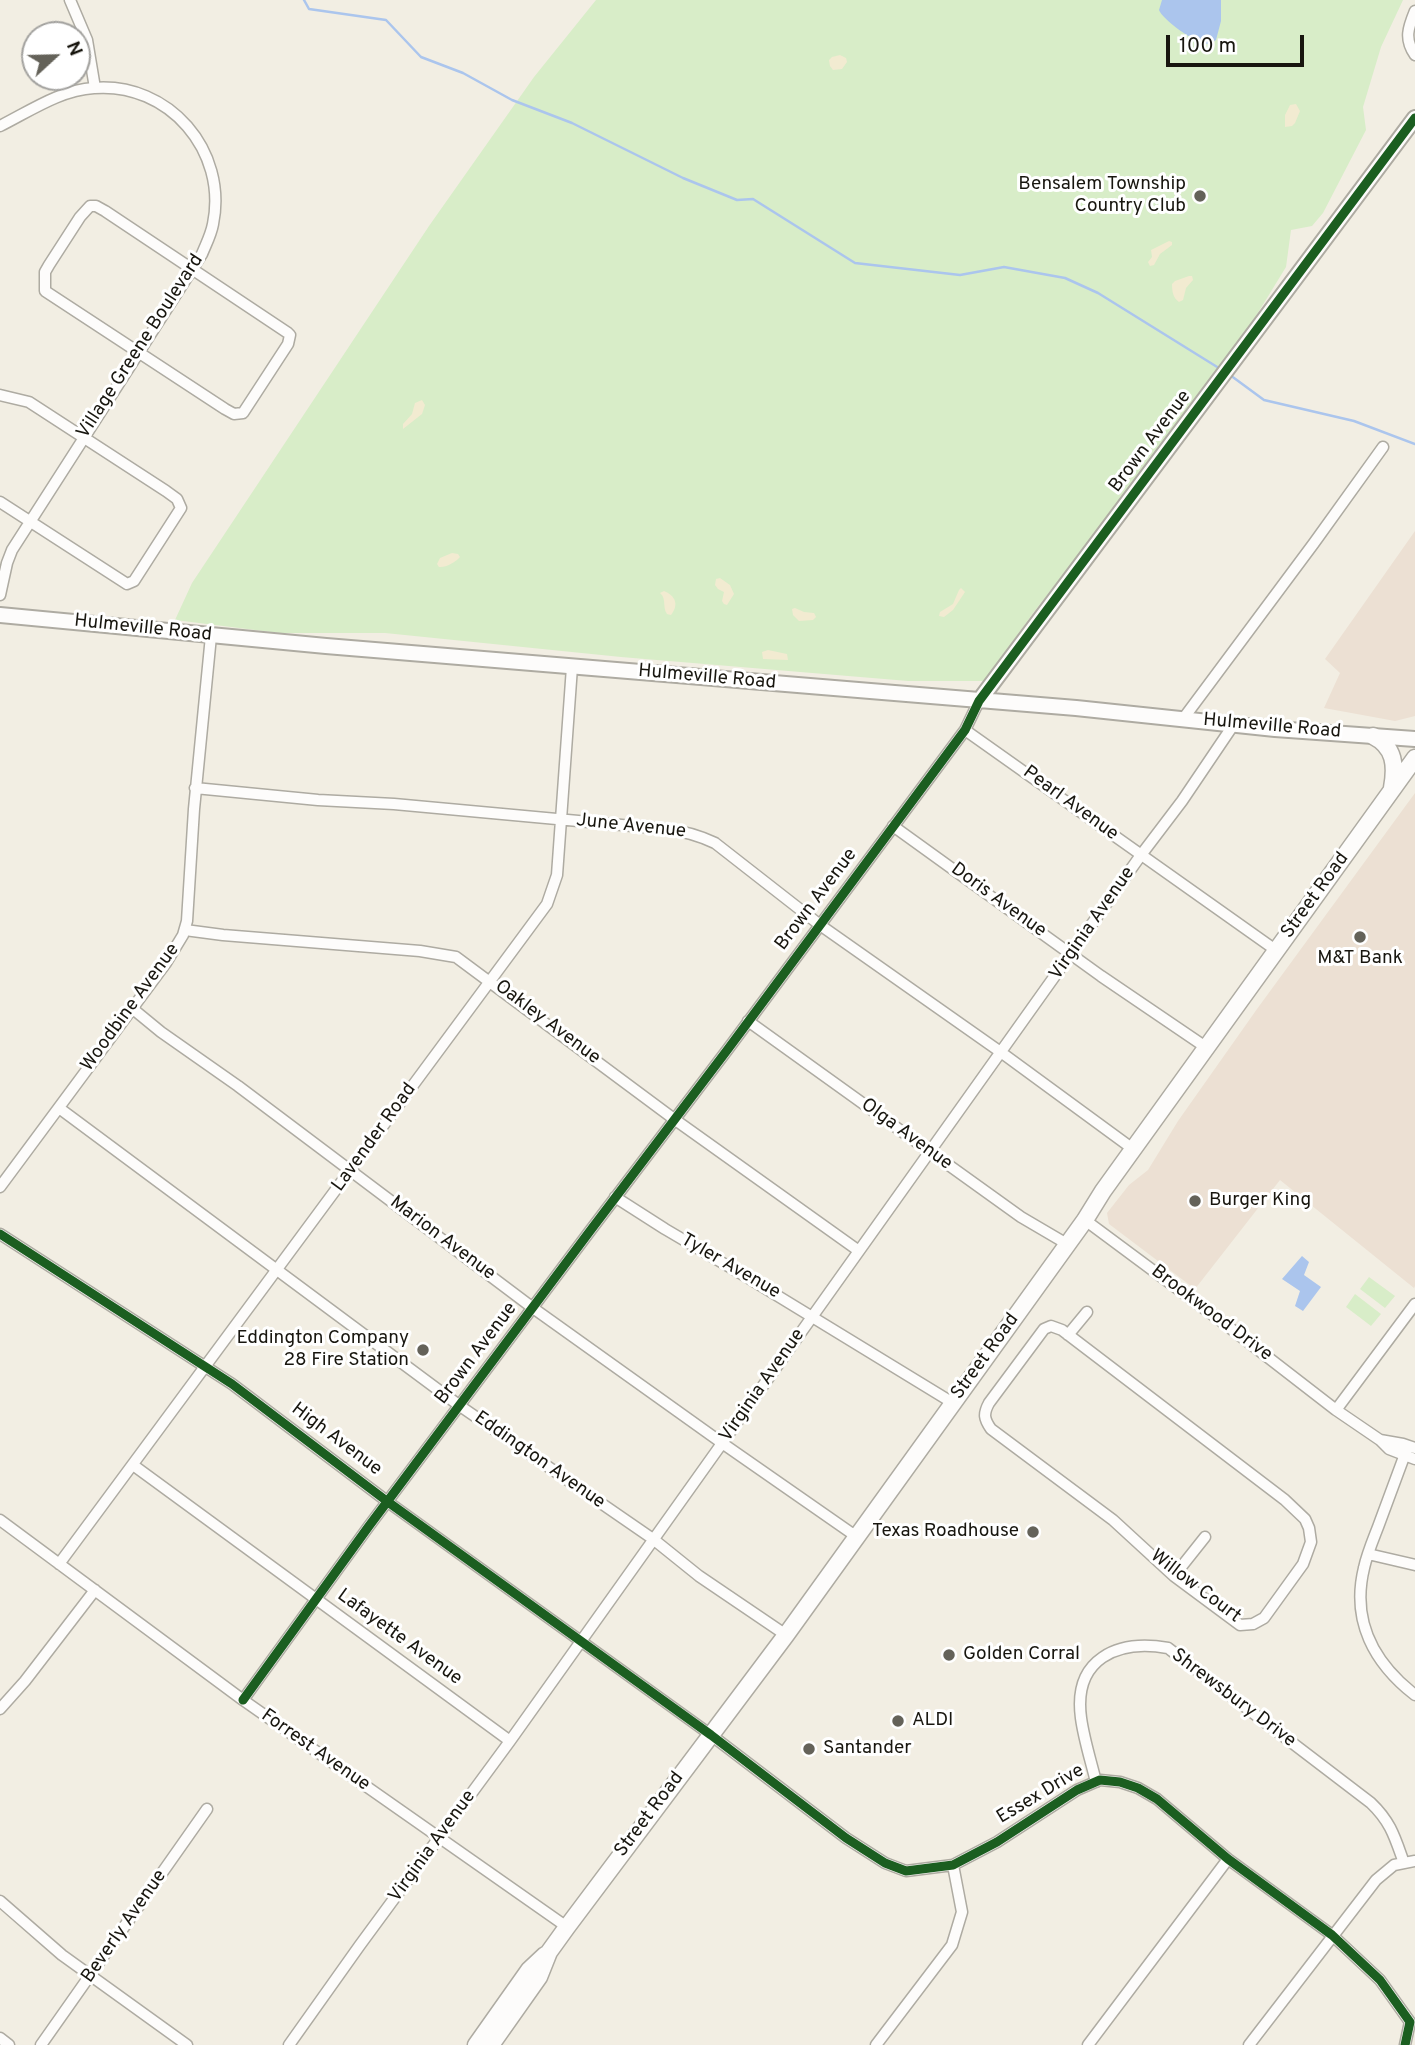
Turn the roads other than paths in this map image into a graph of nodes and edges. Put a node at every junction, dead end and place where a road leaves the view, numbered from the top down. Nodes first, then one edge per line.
1 (71, 0) edge
2 (1415, 11) edge
3 (1415, 55) edge
4 (94, 88) junction
5 (1415, 118) edge
6 (0, 126) edge
7 (193, 269) junction
8 (138, 353) junction
9 (0, 395) edge
10 (83, 437) junction
11 (1383, 447) dead end
12 (0, 502) edge
13 (29, 522) junction
14 (4, 556) edge
15 (0, 595) edge
16 (0, 615) edge
17 (211, 636) junction
18 (572, 667) junction
19 (979, 701) junction
20 (1183, 719) junction
21 (1234, 724) junction
22 (965, 730) junction
23 (1373, 736) junction
24 (1415, 739) edge
25 (1415, 758) edge
26 (195, 789) junction
27 (1391, 790) junction
28 (562, 820) junction
29 (893, 826) junction
30 (1141, 856) junction
31 (820, 925) junction
32 (185, 930) junction
33 (1277, 951) junction
34 (1071, 955) junction
35 (491, 981) junction
36 (133, 1009) junction
37 (748, 1021) junction
38 (1207, 1048) junction
39 (1002, 1053) junction
40 (58, 1108) junction
41 (674, 1119) junction
42 (1133, 1149) junction
43 (931, 1152) junction
44 (350, 1171) junction
45 (0, 1187) edge
46 (615, 1197) junction
47 (1085, 1220) junction
48 (0, 1234) edge
49 (1067, 1244) junction
50 (859, 1251) junction
51 (278, 1270) junction
52 (1415, 1306) edge
53 (533, 1308) junction
54 (1087, 1312) dead end
55 (812, 1316) junction
56 (1068, 1335) junction
57 (205, 1367) junction
58 (953, 1403) junction
59 (460, 1406) junction
60 (1336, 1410) junction
61 (722, 1443) junction
62 (1411, 1452) edge
63 (133, 1465) junction
64 (388, 1502) junction
65 (0, 1520) edge
66 (858, 1537) junction
67 (1205, 1537) dead end
68 (653, 1539) junction
69 (1368, 1554) junction
70 (59, 1564) junction
71 (1415, 1565) edge
72 (1174, 1576) junction
73 (95, 1590) junction
74 (317, 1601) junction
75 (786, 1635) junction
76 (581, 1641) junction
77 (1415, 1695) edge
78 (243, 1700) junction
79 (0, 1709) edge
80 (711, 1735) junction
81 (510, 1741) junction
82 (1096, 1782) junction
83 (208, 1809) dead end
84 (438, 1838) junction
85 (1228, 1859) junction
86 (1415, 1861) edge
87 (1404, 1863) junction
88 (953, 1865) junction
89 (0, 1901) edge
90 (567, 1927) junction
91 (1332, 1935) junction
92 (549, 1952) junction
93 (91, 1975) junction
94 (0, 2038) edge
95 (9, 2045) edge
96 (41, 2045) edge
97 (187, 2045) edge
98 (289, 2045) edge
99 (476, 2045) edge
100 (491, 2045) edge
101 (876, 2045) edge
102 (1088, 2045) edge
103 (1249, 2045) edge
104 (1405, 2045) edge

1 - 4 street
2 - 3 street
4 - 6 street, Village Greene Boulevard
4 - 7 street, Village Greene Boulevard
5 - 19 main road, Brown Avenue
7 - 8 street, Village Greene Boulevard
7 - 8 street
7 - 8 street
8 - 10 street, Village Greene Boulevard
9 - 10 street
10 - 13 street, Village Greene Boulevard
10 - 13 street
11 - 20 street
12 - 13 street
13 - 14 street, Village Greene Boulevard
14 - 15 street, Village Greene Boulevard
16 - 17 main road, Hulmeville Road
17 - 18 main road, Hulmeville Road
17 - 26 street, Woodbine Avenue
18 - 19 main road, Hulmeville Road
18 - 28 street, Lavender Road
19 - 20 main road, Hulmeville Road
19 - 22 street, Brown Avenue
20 - 21 main road, Hulmeville Road
21 - 23 main road, Hulmeville Road
21 - 30 street, Virginia Avenue
22 - 29 street, Brown Avenue
22 - 30 street, Pearl Avenue
23 - 24 main road, Hulmeville Road
23 - 27 main road
25 - 27 main road, Street Road
26 - 28 street, June Avenue
26 - 32 street, Woodbine Avenue
27 - 33 main road, Street Road
28 - 31 street, June Avenue
28 - 35 street, Lavender Road
29 - 31 street, Brown Avenue
29 - 34 street, Doris Avenue
30 - 33 street, Pearl Avenue
30 - 34 street, Virginia Avenue
31 - 37 street, Brown Avenue
31 - 39 street, June Avenue
32 - 35 street, Oakley Avenue
32 - 36 street, Woodbine Avenue
33 - 38 main road, Street Road
34 - 38 street, Doris Avenue
34 - 39 street, Virginia Avenue
35 - 41 street, Oakley Avenue
35 - 44 street, Lavender Road
36 - 40 street, Woodbine Avenue
36 - 44 street, Marion Avenue
37 - 41 street, Brown Avenue
37 - 43 street, Olga Avenue
38 - 42 main road, Street Road
39 - 42 street, June Avenue
39 - 43 street, Virginia Avenue
40 - 45 street, Woodbine Avenue
40 - 51 street, Eddington Avenue
41 - 46 street, Brown Avenue
41 - 50 street, Oakley Avenue
42 - 47 main road, Street Road
43 - 49 street, Olga Avenue
43 - 50 street, Virginia Avenue
44 - 51 street, Lavender Road
44 - 53 street, Marion Avenue
46 - 53 street, Brown Avenue
46 - 55 street, Tyler Avenue
47 - 49 main road, Street Road
47 - 60 street, Brookwood Drive
48 - 57 street, High Avenue
49 - 58 main road, Street Road
50 - 55 street, Virginia Avenue
51 - 57 street, Lavender Road
51 - 59 street, Eddington Avenue
52 - 60 street
53 - 59 street, Brown Avenue
53 - 61 street, Marion Avenue
54 - 56 street
55 - 58 street, Tyler Avenue
55 - 61 street, Virginia Avenue
56 - 72 street, Willow Court
56 - 72 street, Willow Court
57 - 63 street, Lavender Road
57 - 64 street, High Avenue
58 - 66 main road, Street Road
59 - 64 street, Brown Avenue
59 - 68 street, Eddington Avenue
60 - 62 street, Brookwood Drive
61 - 66 street, Marion Avenue
61 - 68 street, Virginia Avenue
62 - 69 street
63 - 70 street, Lavender Road
63 - 74 street, Lafayette Avenue
64 - 74 street, Brown Avenue
64 - 76 street, High Avenue
65 - 70 street, Forrest Avenue
66 - 75 main road, Street Road
67 - 72 street
68 - 75 street, Eddington Avenue
68 - 76 street, Virginia Avenue
69 - 71 street
69 - 77 street
70 - 73 street, Forrest Avenue
73 - 78 street, Forrest Avenue
73 - 79 street
74 - 78 street, Brown Avenue
74 - 81 street, Lafayette Avenue
75 - 80 main road, Street Road
76 - 80 street, High Avenue
76 - 81 street, Virginia Avenue
78 - 84 street, Forrest Avenue
80 - 88 street, Essex Drive
80 - 90 main road, Street Road
81 - 84 street, Virginia Avenue
82 - 85 street, Essex Drive
82 - 87 street, Shrewsbury Drive
82 - 88 street, Essex Drive
83 - 93 street, Beverly Avenue
84 - 90 street, Forrest Avenue
84 - 98 street, Virginia Avenue
85 - 91 street, Essex Drive
85 - 102 street
86 - 87 street
87 - 91 street
88 - 101 street
89 - 93 street
90 - 92 main road, Street Road
91 - 103 street
91 - 104 street, Essex Drive
92 - 99 main road, Street Road
92 - 100 main road, Street Road
93 - 96 street, Beverly Avenue
93 - 97 street
94 - 95 street

